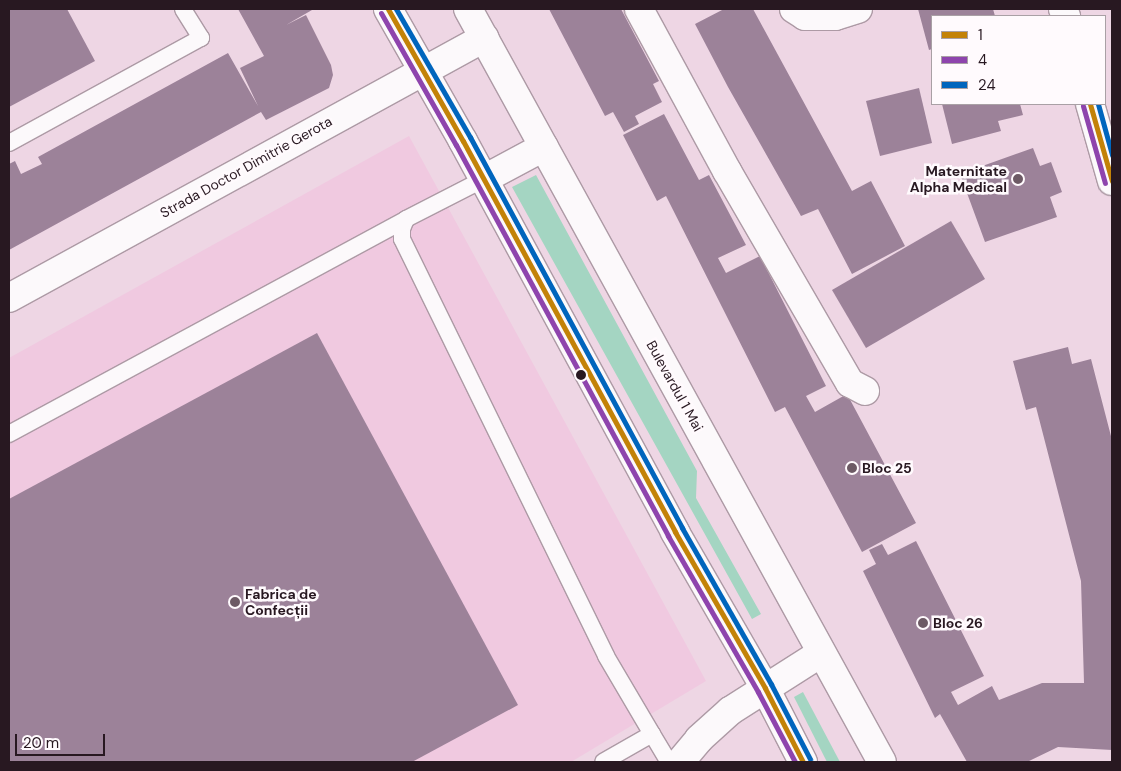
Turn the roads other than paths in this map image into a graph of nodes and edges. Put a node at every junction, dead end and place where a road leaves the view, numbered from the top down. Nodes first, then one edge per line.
1 (183, 9) edge
2 (388, 9) edge
3 (468, 9) edge
4 (639, 9) edge
5 (794, 9) edge
6 (858, 9) edge
7 (484, 38) junction
8 (424, 69) junction
9 (1090, 105) edge
10 (9, 143) edge
11 (544, 147) junction
12 (484, 179) junction
13 (1112, 181) edge
14 (406, 219) junction
15 (9, 298) edge
16 (865, 391) dead end
17 (9, 434) edge
18 (821, 653) junction
19 (765, 688) junction
20 (652, 734) junction
21 (603, 762) edge
22 (669, 762) edge
23 (680, 762) edge
24 (803, 762) edge
25 (882, 762) edge

1 - 10 lane
2 - 8 main road
3 - 7 main road, Bulevardul 1 Mai
4 - 16 main road
5 - 6 main road
7 - 8 main road, Strada Doctor Dimitrie Gerota
7 - 11 main road, Bulevardul 1 Mai
8 - 12 main road
8 - 15 main road, Strada Doctor Dimitrie Gerota
9 - 13 main road
11 - 12 main road
11 - 18 main road, Bulevardul 1 Mai
12 - 14 lane
12 - 19 main road
14 - 17 lane
14 - 20 lane
18 - 19 main road
18 - 25 main road, Bulevardul 1 Mai
19 - 23 main road
19 - 24 main road
20 - 21 lane
20 - 22 lane

